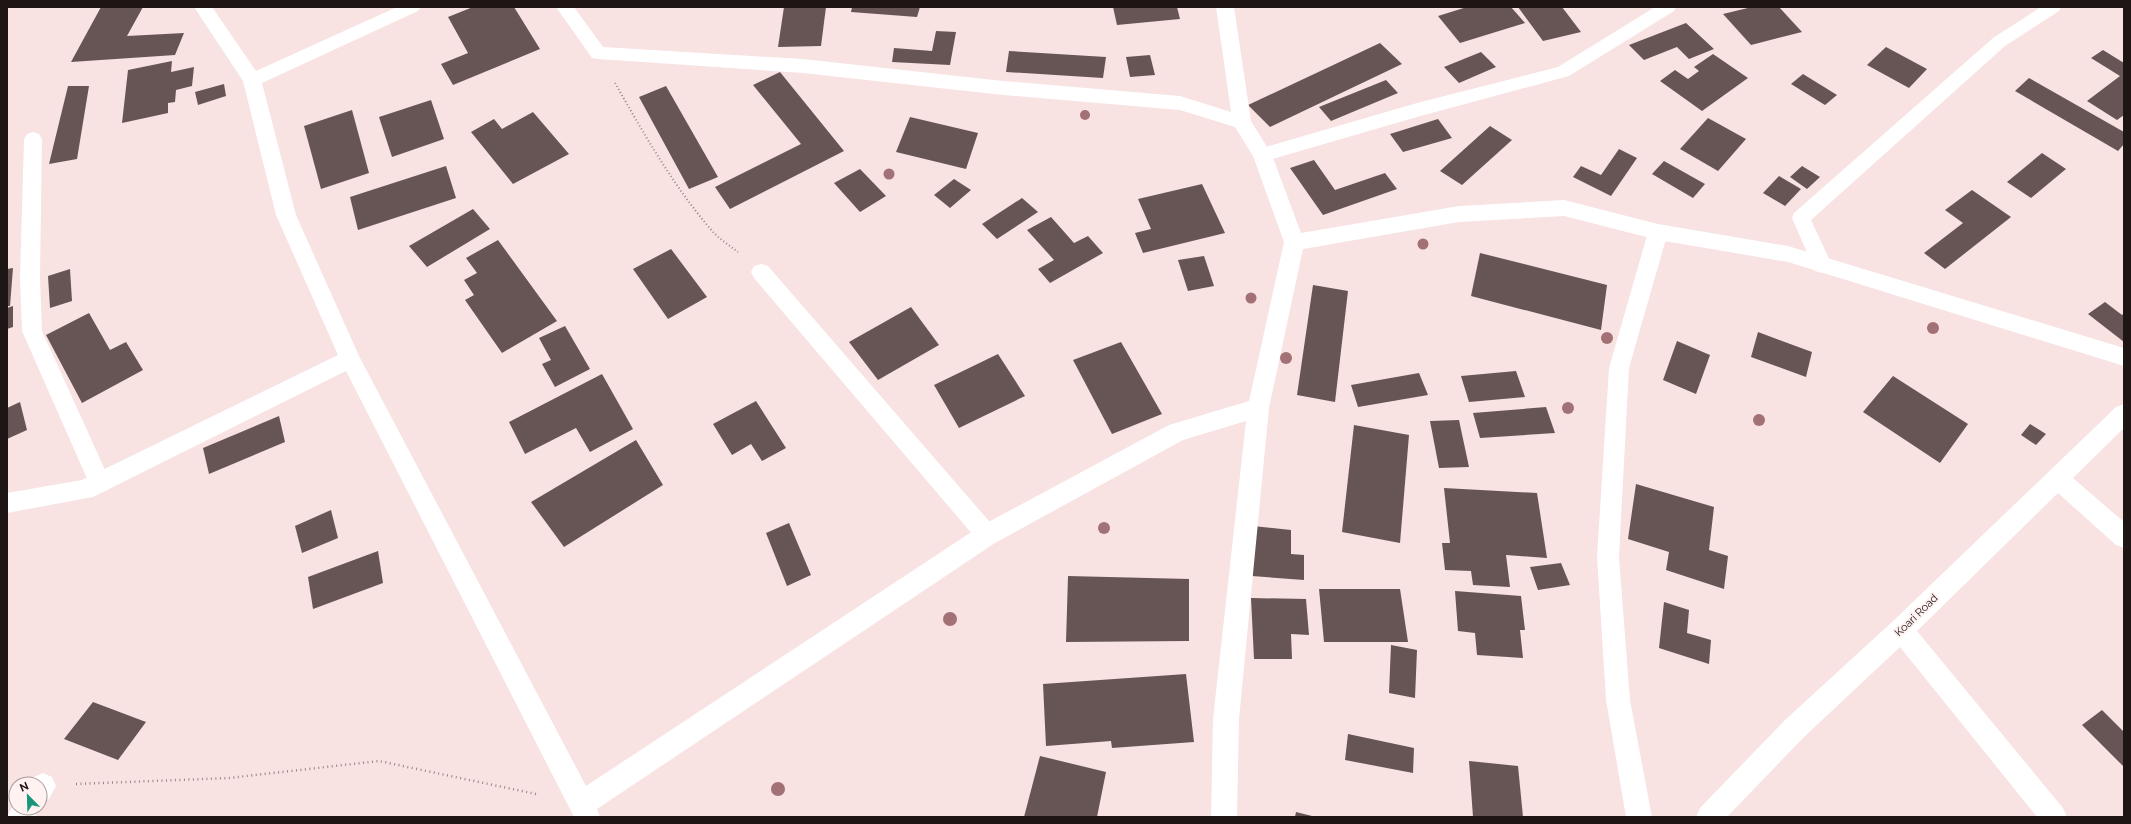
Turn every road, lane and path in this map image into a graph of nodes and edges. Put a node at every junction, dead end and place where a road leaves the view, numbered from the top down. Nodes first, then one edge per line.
1 (412, 7) edge
2 (565, 7) edge
3 (1225, 7) edge
4 (1668, 7) edge
5 (2053, 7) edge
6 (207, 8) edge
7 (598, 54) junction
8 (252, 80) junction
9 (1242, 122) junction
10 (34, 139) dead end
11 (1262, 154) junction
12 (1658, 232) junction
13 (1294, 242) junction
14 (1822, 265) junction
15 (761, 272) joint
16 (2124, 357) edge
17 (350, 359) junction
18 (1258, 408) junction
19 (2124, 414) edge
20 (2057, 478) junction
21 (100, 483) junction
22 (7, 503) edge
23 (987, 535) junction
24 (2124, 537) edge
25 (1901, 630) junction
26 (48, 788) edge
27 (584, 810) edge
28 (1224, 817) edge
29 (1639, 817) edge
30 (1709, 817) edge
31 (2054, 817) edge

1 - 8 street
2 - 7 street
3 - 9 street
4 - 11 lane
5 - 14 lane
6 - 8 street
7 - 9 street
7 - 15 path
8 - 17 street
9 - 11 street
10 - 21 lane
11 - 13 street
12 - 13 street
12 - 14 street
12 - 29 lane
13 - 18 street
14 - 16 street
15 - 23 lane
17 - 21 street
17 - 27 street
18 - 23 street
18 - 28 street
19 - 20 street, Koari Road
20 - 24 street
20 - 25 street, Koari Road
21 - 22 street
23 - 27 street
25 - 30 street, Koari Road
25 - 31 street
26 - 27 path

